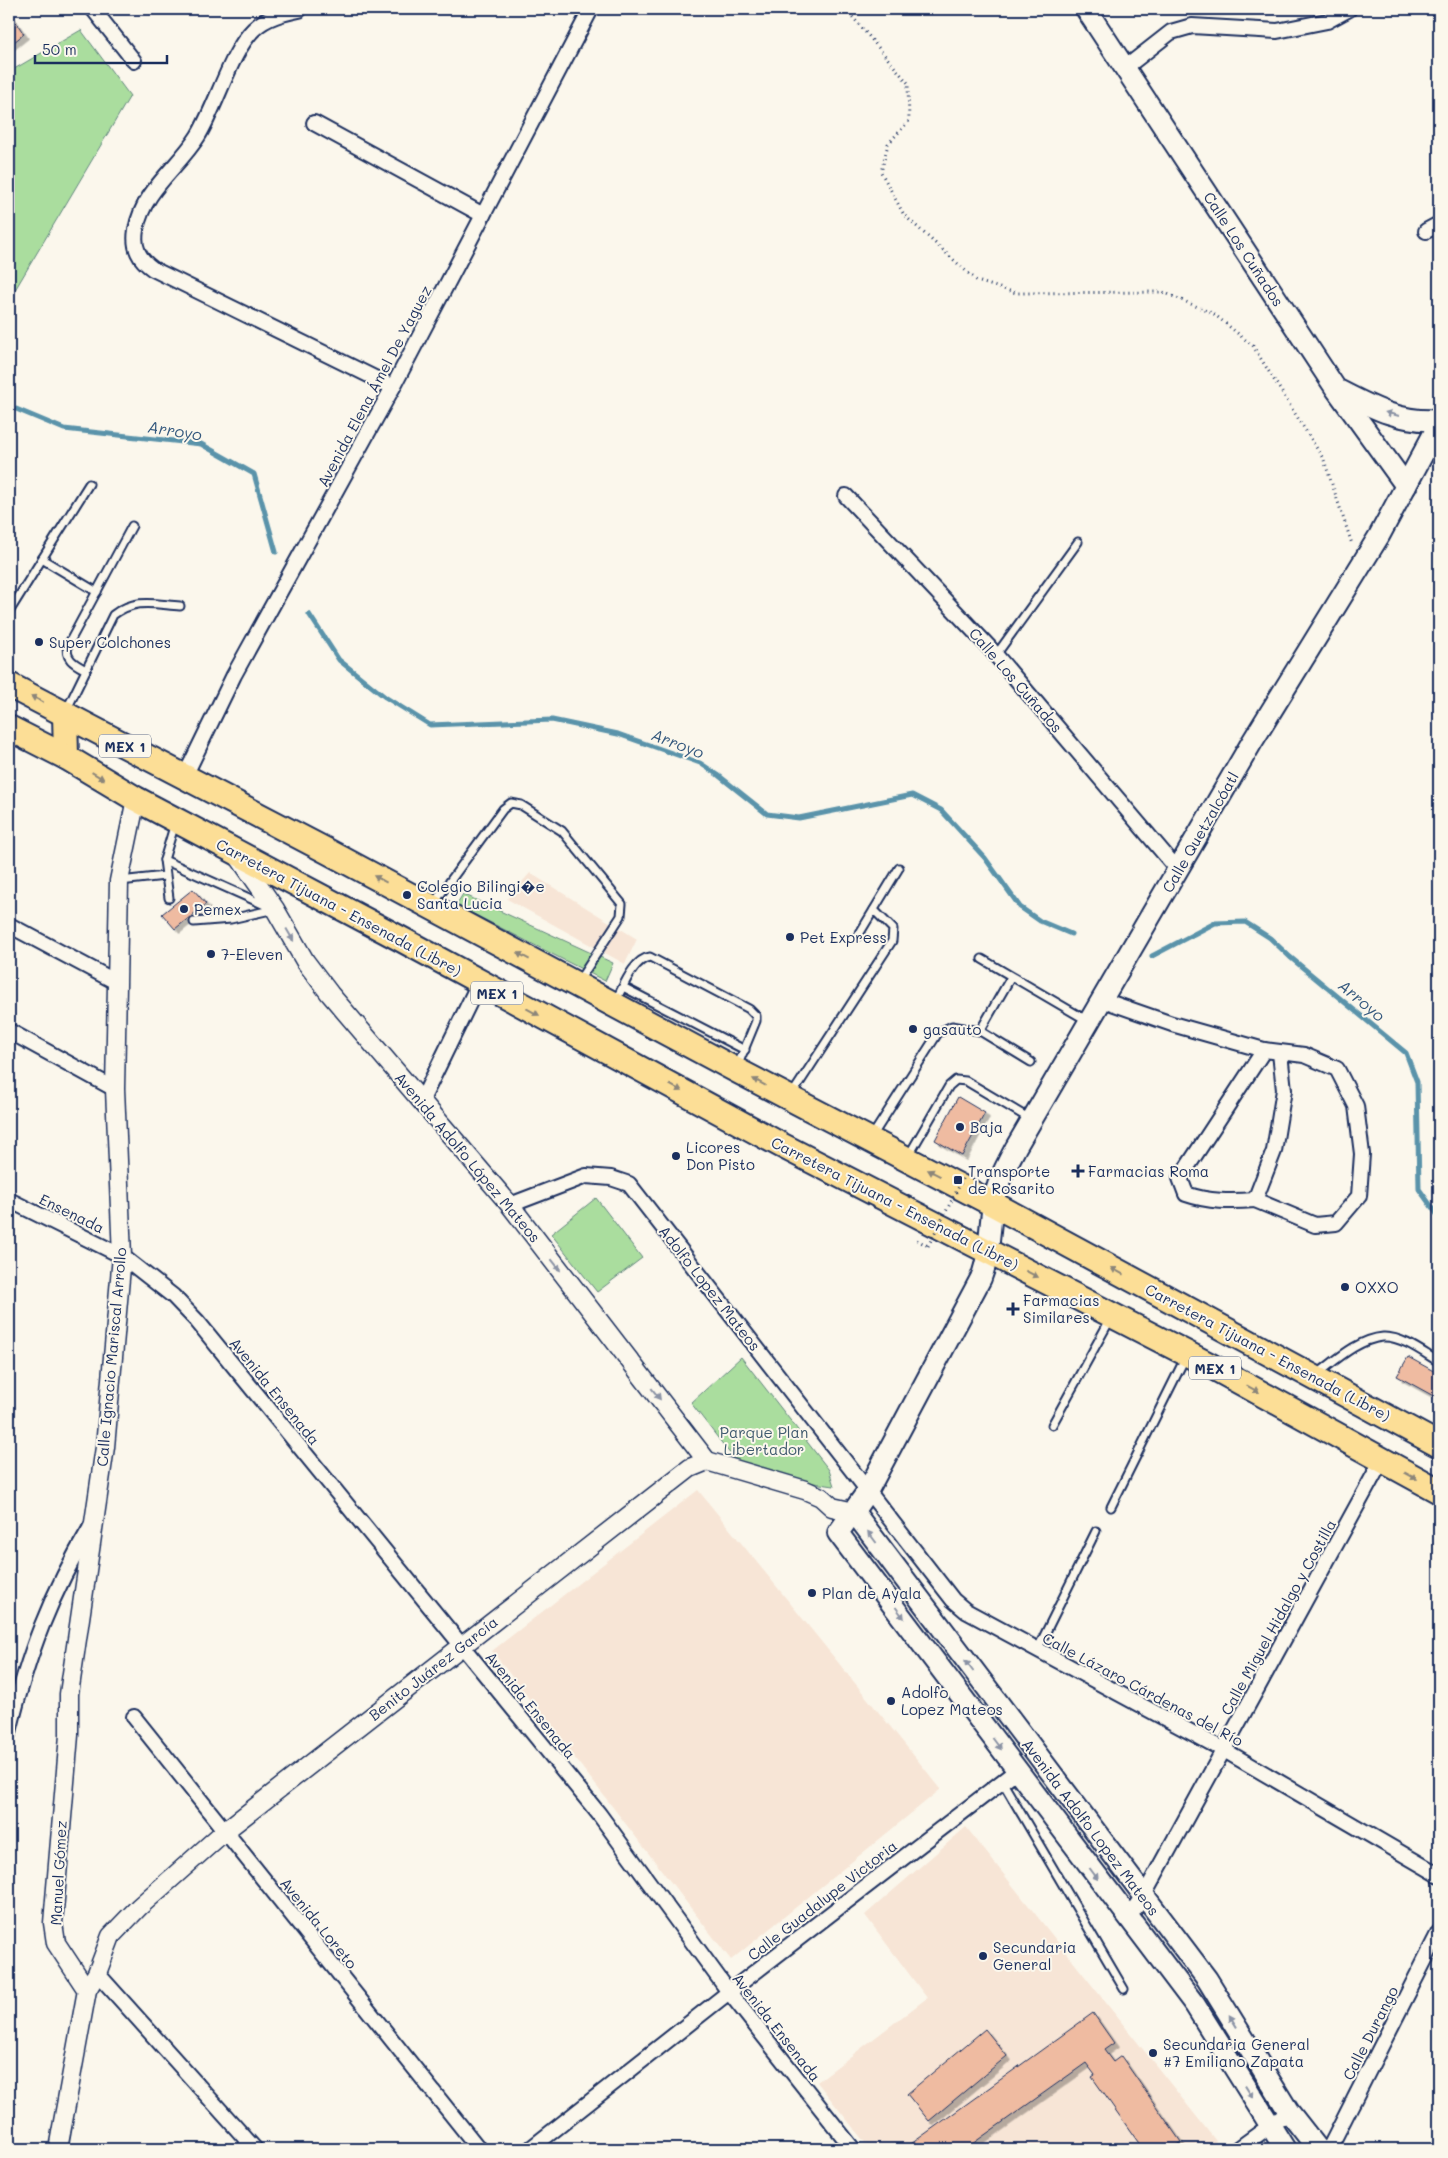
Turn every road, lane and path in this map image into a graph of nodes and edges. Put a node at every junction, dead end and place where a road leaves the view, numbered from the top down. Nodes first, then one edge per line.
1 (93, 9) edge
2 (591, 9) edge
3 (846, 9) edge
4 (1086, 9) edge
5 (1349, 9) edge
6 (300, 10) dead end
7 (134, 61) dead end
8 (1125, 68) junction
9 (314, 123) dead end
10 (482, 215) junction
11 (1439, 224) edge
12 (1426, 231) dead end
13 (393, 387) junction
14 (1336, 389) junction
15 (1439, 420) edge
16 (1439, 424) edge
17 (89, 484) dead end
18 (1406, 486) junction
19 (846, 496) dead end
20 (132, 526) dead end
21 (1078, 542) dead end
22 (42, 559) junction
23 (1360, 566) junction
24 (97, 592) junction
25 (180, 606) dead end
26 (9, 612) edge
27 (996, 655) junction
28 (86, 670) junction
29 (9, 685) edge
30 (65, 713) junction
31 (9, 728) edge
32 (66, 757) junction
33 (184, 778) junction
34 (136, 799) junction
35 (175, 820) junction
36 (234, 850) junction
37 (164, 860) junction
38 (899, 868) dead end
39 (1178, 870) junction
40 (165, 876) junction
41 (119, 881) junction
42 (169, 898) dead end
43 (432, 907) junction
44 (275, 909) junction
45 (874, 910) junction
46 (194, 922) dead end
47 (9, 925) edge
48 (858, 936) dead end
49 (982, 959) dead end
50 (1011, 977) junction
51 (118, 983) junction
52 (479, 983) junction
53 (577, 984) junction
54 (618, 996) junction
55 (1103, 1000) junction
56 (1090, 1022) junction
57 (9, 1031) edge
58 (980, 1031) junction
59 (1264, 1050) junction
60 (1280, 1053) junction
61 (740, 1060) junction
62 (1031, 1062) dead end
63 (115, 1089) junction
64 (790, 1098) junction
65 (422, 1100) junction
66 (1033, 1121) junction
67 (870, 1140) junction
68 (907, 1159) junction
69 (965, 1175) dead end
70 (9, 1200) edge
71 (1255, 1200) junction
72 (993, 1204) junction
73 (510, 1205) junction
74 (928, 1246) dead end
75 (988, 1251) junction
76 (122, 1256) junction
77 (1113, 1315) junction
78 (1187, 1354) junction
79 (1439, 1362) edge
80 (1314, 1377) junction
81 (1052, 1425) dead end
82 (1439, 1444) edge
83 (1382, 1460) junction
84 (707, 1461) junction
85 (1439, 1491) edge
86 (867, 1492) junction
87 (832, 1507) junction
88 (1110, 1507) dead end
89 (854, 1512) junction
90 (95, 1520) junction
91 (1096, 1531) dead end
92 (838, 1533) junction
93 (462, 1645) junction
94 (1037, 1651) junction
95 (134, 1717) dead end
96 (9, 1732) edge
97 (69, 1735) joint
98 (1224, 1750) junction
99 (1009, 1776) junction
100 (225, 1831) junction
101 (1439, 1875) edge
102 (1143, 1897) junction
103 (1128, 1919) junction
104 (1439, 1932) edge
105 (97, 1973) junction
106 (1124, 1989) dead end
107 (87, 1990) junction
108 (729, 1992) junction
109 (1289, 2112) junction
110 (1269, 2126) junction
111 (1244, 2147) edge
112 (58, 2149) edge
113 (255, 2149) edge
114 (478, 2149) edge
115 (530, 2149) edge
116 (853, 2149) edge
117 (1285, 2149) edge
118 (1318, 2149) edge
119 (1330, 2149) edge

1 - 7 street
2 - 10 street, Avenida Elena Ámel De Yaguez
3 - 23 path
4 - 8 main road, Calle Los Cuñados
5 - 8 street
6 - 13 street
8 - 14 main road, Calle Los Cuñados
9 - 10 street
10 - 13 street, Avenida Elena Ámel De Yaguez
11 - 12 street
13 - 33 street, Avenida Elena Ámel De Yaguez
15 -> 14 main road
14 - 18 main road, Calle Los Cuñados
16 - 18 main road, Calle Quetzalcóatl
17 - 22 lane
18 - 23 main road, Calle Quetzalcóatl
19 - 27 street, Calle Los Cuñados
20 - 24 lane
21 - 27 lane
22 - 24 lane
22 - 26 lane
23 - 39 main road, Calle Quetzalcóatl
24 - 28 lane
25 - 28 lane
27 - 39 street, Calle Los Cuñados
28 - 30 lane
30 -> 29 highway, Carretera Tijuana - Ensenada (Libre) / MEX 1
30 - 32 highway
30 - 33 highway, Carretera Tijuana - Ensenada (Libre) / MEX 1
31 - 32 highway, Carretera Tijuana - Ensenada (Libre) / MEX 1
32 -> 34 highway, Carretera Tijuana - Ensenada (Libre) / MEX 1
43 -> 33 highway, Carretera Tijuana - Ensenada (Libre) / MEX 1
34 - 35 highway, Carretera Tijuana - Ensenada (Libre) / MEX 1
34 - 41 street, Calle Ignacio Mariscal Arrollo
35 - 36 highway, Carretera Tijuana - Ensenada (Libre) / MEX 1
35 - 37 lane
36 - 44 street, Avenida Adolfo López Mateos
36 - 52 highway, Carretera Tijuana - Ensenada (Libre) / MEX 1
37 - 40 lane
37 - 44 lane
38 - 45 lane
39 - 55 main road, Calle Quetzalcóatl
40 - 41 lane
40 - 42 lane
41 - 51 street, Calle Ignacio Mariscal Arrollo
53 -> 43 highway, Carretera Tijuana - Ensenada (Libre) / MEX 1
43 - 53 lane
44 - 46 lane
44 -> 65 street, Avenida Adolfo López Mateos
45 - 48 lane
45 - 64 lane
47 - 51 street
49 - 50 lane
50 - 56 lane
50 - 58 lane
51 - 63 street, Calle Ignacio Mariscal Arrollo
52 - 65 street
52 -> 75 highway, Carretera Tijuana - Ensenada (Libre) / MEX 1
53 - 54 highway, Carretera Tijuana - Ensenada (Libre) / MEX 1
54 - 61 highway, Carretera Tijuana - Ensenada (Libre) / MEX 1
54 - 61 lane
55 - 56 main road, Calle Quetzalcóatl
55 - 59 street
56 - 66 main road, Calle Quetzalcóatl
57 - 63 street
58 - 62 lane
58 - 67 lane
59 - 60 street
59 - 71 street
60 - 71 street
60 - 71 street
64 -> 61 highway, Carretera Tijuana - Ensenada (Libre) / MEX 1
63 - 76 street, Calle Ignacio Mariscal Arrollo
64 - 67 highway, Carretera Tijuana - Ensenada (Libre) / MEX 1
65 - 73 street, Avenida Adolfo López Mateos
66 - 68 lane
66 - 72 main road, Calle Quetzalcóatl
67 - 68 highway, Carretera Tijuana - Ensenada (Libre) / MEX 1
72 -> 68 highway, Carretera Tijuana - Ensenada (Libre) / MEX 1
69 - 74 path, bridge
70 - 76 street, Ensenada
72 - 75 main road, Calle Quetzalcóatl
80 -> 72 highway, Carretera Tijuana - Ensenada (Libre) / MEX 1
73 -> 84 street, Avenida Adolfo López Mateos
73 - 86 street, Adolfo Lopez Mateos
75 -> 77 highway, Carretera Tijuana - Ensenada (Libre) / MEX 1
75 - 86 main road
76 - 90 street, Calle Ignacio Mariscal Arrollo
76 - 93 street, Avenida Ensenada
77 - 78 highway, Carretera Tijuana - Ensenada (Libre) / MEX 1
77 - 81 lane
78 -> 83 highway, Carretera Tijuana - Ensenada (Libre) / MEX 1
78 - 88 lane
79 - 80 lane
80 - 82 highway, Carretera Tijuana - Ensenada (Libre) / MEX 1
83 -> 85 highway, Carretera Tijuana - Ensenada (Libre) / MEX 1
83 - 98 street, Calle Miguel Hidalgo y Costilla
84 - 87 street
84 - 93 street, Benito Juárez García
86 - 89 main road
86 - 94 street, Calle Lázaro Cárdenas del Río
87 - 89 street
87 - 92 street
89 - 92 main road
102 -> 89 main road, Avenida Adolfo Lopez Mateos
90 - 96 street
90 - 97 street, Calle Ignacio Mariscal Arrollo
91 - 94 lane
92 -> 99 main road, Avenida Adolfo Lopez Mateos
93 - 100 street, Benito Juárez García
93 - 108 street, Avenida Ensenada
94 - 98 street, Calle Lázaro Cárdenas del Río
95 - 100 street, Avenida Loreto
97 - 107 street, Manuel Gómez
98 - 101 street, Calle Lázaro Cárdenas del Río
98 - 102 street, Calle Miguel Hidalgo y Costilla
99 -> 103 main road, Avenida Adolfo Lopez Mateos
99 - 106 lane
99 - 108 street, Calle Guadalupe Victoria
100 - 105 street, Benito Juárez García
100 - 114 street, Avenida Loreto
102 - 103 street, Calle Miguel Hidalgo y Costilla
109 -> 102 main road, Avenida Adolfo Lopez Mateos
103 -> 110 main road, Avenida Adolfo Lopez Mateos
104 - 119 street, Calle Durango
105 - 107 street, Benito Juárez García
105 - 113 street
107 - 112 street
108 - 115 street, Calle Guadalupe Victoria
108 - 116 street, Avenida Ensenada
109 - 110 street
109 - 118 main road, Avenida Adolfo Lopez Mateos
110 - 111 street
110 - 117 main road, Avenida Adolfo Lopez Mateos

